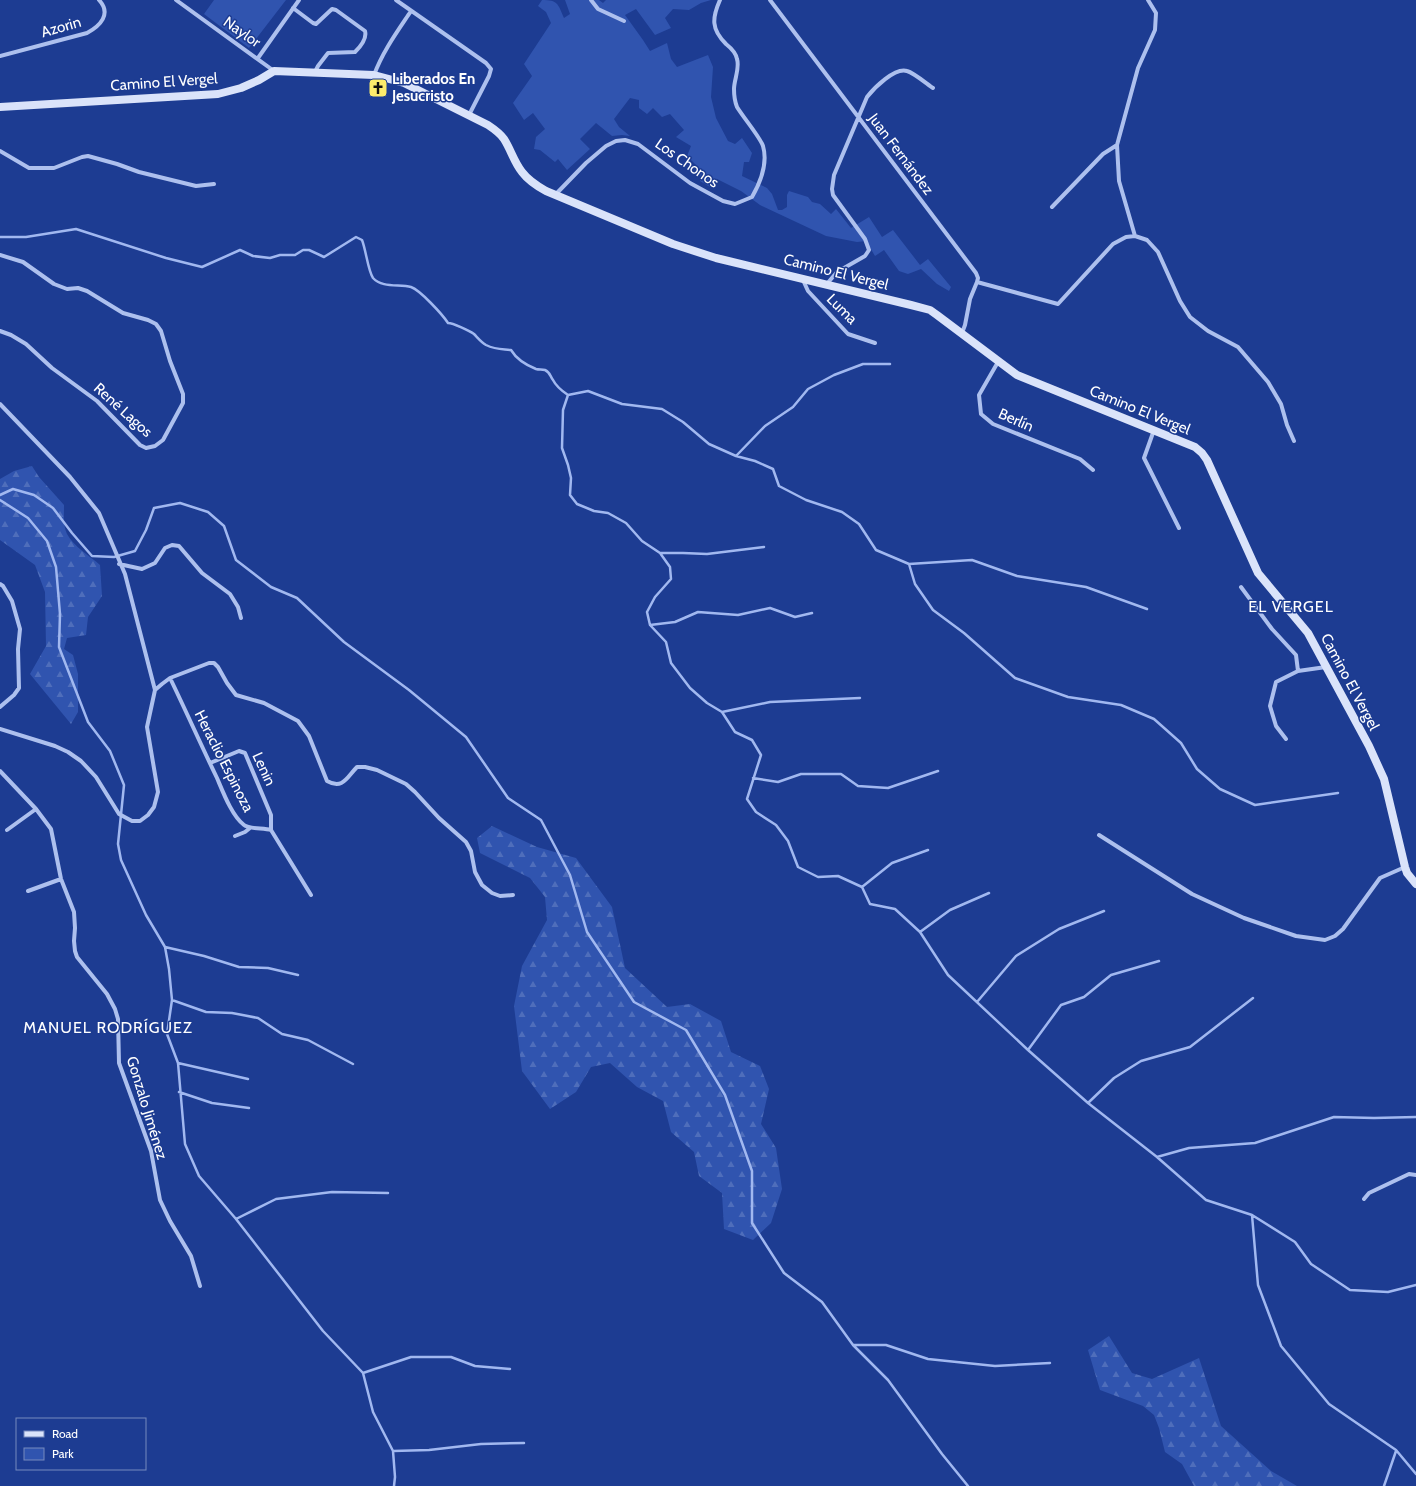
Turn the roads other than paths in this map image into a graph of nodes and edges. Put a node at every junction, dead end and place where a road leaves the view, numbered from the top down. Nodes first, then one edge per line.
1 (99, 0) edge
2 (299, 0) edge
3 (396, 0) edge
4 (591, 0) edge
5 (720, 0) edge
6 (770, 0) edge
7 (1148, 0) edge
8 (178, 1) edge
9 (293, 8) junction
10 (411, 11) junction
11 (624, 21) dead end
12 (0, 56) edge
13 (258, 58) junction
14 (274, 71) junction
15 (315, 72) junction
16 (374, 75) junction
17 (933, 88) dead end
18 (0, 107) edge
19 (469, 115) junction
20 (859, 118) junction
21 (1117, 145) junction
22 (0, 151) edge
23 (214, 184) dead end
24 (556, 194) junction
25 (1052, 207) dead end
26 (1135, 236) junction
27 (0, 255) edge
28 (803, 280) junction
29 (977, 282) junction
30 (826, 285) junction
31 (0, 331) edge
32 (962, 332) junction
33 (875, 343) dead end
34 (998, 362) junction
35 (0, 404) edge
36 (1154, 430) junction
37 (1294, 441) dead end
38 (1093, 470) dead end
39 (1179, 528) dead end
40 (118, 559) junction
41 (0, 584) edge
42 (1241, 587) dead end
43 (241, 618) dead end
44 (1326, 667) junction
45 (1298, 671) junction
46 (170, 678) junction
47 (155, 690) junction
48 (0, 707) edge
49 (0, 730) edge
50 (1286, 739) dead end
51 (210, 763) junction
52 (0, 771) edge
53 (36, 809) junction
54 (250, 828) junction
55 (7, 830) dead end
56 (271, 830) junction
57 (1099, 835) dead end
58 (235, 836) dead end
59 (1405, 867) junction
60 (61, 879) junction
61 (1416, 884) edge
62 (28, 891) dead end
63 (311, 895) dead end
64 (513, 895) dead end
65 (1416, 1175) edge
66 (1364, 1199) dead end
67 (200, 1286) dead end

1 - 12 street, Azorin
2 - 9 street
3 - 10 street
4 - 11 street
5 - 24 street, Los Chonos
6 - 20 street, Juan Fernández
7 - 21 street
8 - 13 street, Naylor
9 - 13 street
9 - 15 street
10 - 16 street
10 - 19 street
13 - 14 street, Naylor
14 - 15 street, Camino El Vergel
14 - 18 street, Camino El Vergel
15 - 16 street, Camino El Vergel
16 - 19 street, Camino El Vergel
17 - 20 street
19 - 24 street, Camino El Vergel
20 - 29 street, Juan Fernández
20 - 30 street
21 - 25 street
21 - 26 street
22 - 23 street
24 - 28 street, Camino El Vergel
26 - 29 street
26 - 37 street
27 - 31 street, René Lagos
28 - 30 street, Camino El Vergel
28 - 33 street, Luma
29 - 32 street
30 - 32 street, Camino El Vergel
32 - 34 street, Camino El Vergel
34 - 36 street, Camino El Vergel
34 - 38 street, Berlín
35 - 40 street
36 - 39 street
36 - 44 street, Camino El Vergel
40 - 43 street
40 - 47 street
41 - 48 street
42 - 45 street
44 - 45 street
44 - 59 street, Camino El Vergel
45 - 50 street
46 - 47 street
46 - 51 street, Heraclio Espinoza
46 - 64 street
47 - 49 street
51 - 54 street, Heraclio Espinoza
51 - 56 street, Lenin
52 - 53 street, Gonzalo Jiménez
53 - 55 street
53 - 60 street, Gonzalo Jiménez
54 - 56 street, Heraclio Espinoza
54 - 58 street
56 - 63 street
57 - 59 street
59 - 61 street, Camino El Vergel
60 - 62 street
60 - 67 street, Gonzalo Jiménez
65 - 66 street

